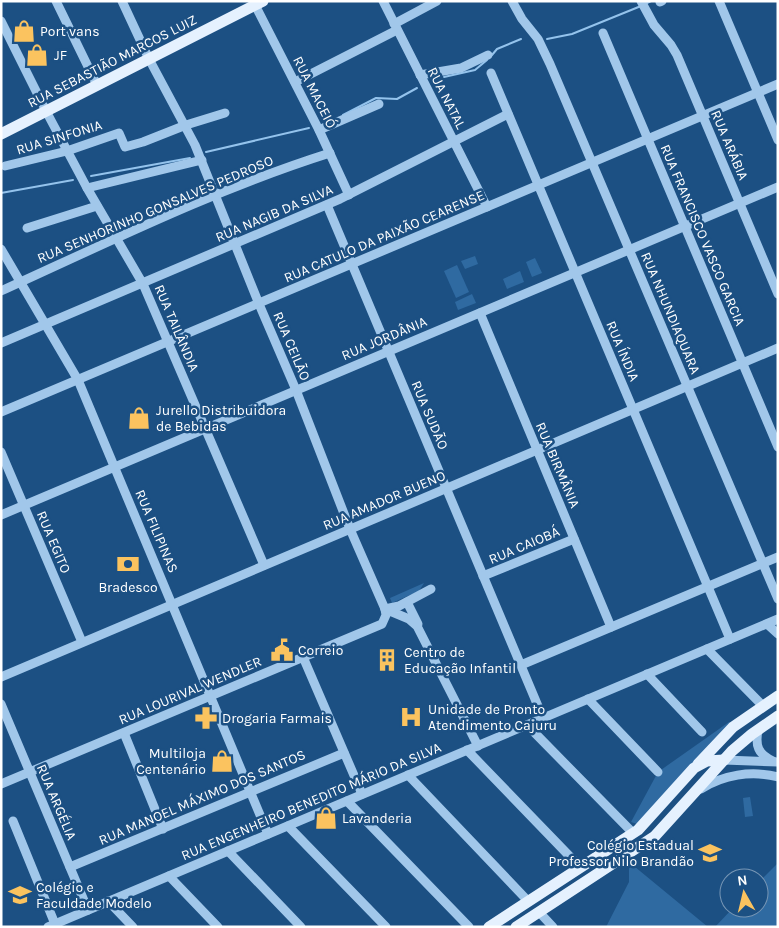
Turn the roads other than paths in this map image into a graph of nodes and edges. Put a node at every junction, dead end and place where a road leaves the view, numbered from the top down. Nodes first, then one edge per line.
1 (56, 1) edge
2 (122, 1) edge
3 (383, 1) edge
4 (437, 1) edge
5 (512, 1) edge
6 (640, 1) edge
7 (719, 1) edge
8 (257, 2) edge
9 (1, 21) edge
10 (396, 27) junction
11 (4, 34) edge
12 (603, 34) dead end
13 (488, 55) dead end
14 (149, 59) junction
15 (491, 73) dead end
16 (420, 75) junction
17 (295, 82) junction
18 (778, 84) edge
19 (97, 85) junction
20 (758, 93) junction
21 (380, 104) dead end
22 (46, 111) junction
23 (225, 113) dead end
24 (508, 114) junction
25 (703, 116) junction
26 (186, 125) junction
27 (319, 130) junction
28 (1, 134) edge
29 (648, 139) junction
30 (778, 140) edge
31 (454, 142) junction
32 (67, 151) junction
33 (330, 153) junction
34 (202, 160) junction
35 (592, 163) junction
36 (5, 166) dead end
37 (538, 185) junction
38 (778, 187) edge
39 (87, 188) junction
40 (215, 195) junction
41 (349, 195) junction
42 (739, 203) junction
43 (327, 205) junction
44 (97, 206) junction
45 (487, 207) junction
46 (684, 226) junction
47 (27, 228) dead end
48 (117, 239) junction
49 (235, 244) junction
50 (1, 249) edge
51 (629, 250) junction
52 (352, 264) junction
53 (575, 272) junction
54 (20, 282) junction
55 (143, 284) junction
56 (1, 290) edge
57 (778, 294) edge
58 (258, 304) junction
59 (480, 313) junction
60 (46, 325) junction
61 (1, 342) edge
62 (168, 342) junction
63 (778, 348) edge
64 (389, 351) junction
65 (742, 363) junction
66 (78, 380) junction
67 (687, 386) junction
68 (296, 390) junction
69 (633, 409) junction
70 (1, 412) edge
71 (205, 429) junction
72 (778, 448) edge
73 (537, 450) junction
74 (1, 452) edge
75 (115, 467) junction
76 (446, 488) junction
77 (24, 506) junction
78 (1, 515) edge
79 (350, 529) junction
80 (574, 538) junction
81 (778, 557) edge
82 (762, 563) junction
83 (264, 565) junction
84 (484, 576) junction
85 (708, 586) junction
86 (431, 589) dead end
87 (778, 599) edge
88 (407, 602) junction
89 (172, 604) junction
90 (385, 609) junction
91 (778, 619) edge
92 (768, 624) junction
93 (611, 627) junction
94 (421, 632) junction
95 (778, 634) edge
96 (730, 639) junction
97 (82, 642) junction
98 (707, 649) junction
99 (303, 657) junction
100 (521, 666) junction
101 (647, 674) junction
102 (1, 677) edge
103 (211, 696) junction
104 (778, 696) edge
105 (588, 699) junction
106 (1, 704) edge
107 (763, 706) junction
108 (778, 716) edge
109 (543, 718) junction
110 (527, 725) junction
111 (758, 730) junction
112 (702, 732) dead end
113 (124, 733) junction
114 (478, 746) junction
115 (467, 750) junction
116 (344, 753) junction
117 (724, 760) junction
118 (777, 762) edge
119 (694, 768) junction
120 (30, 772) junction
121 (658, 772) dead end
122 (408, 775) junction
123 (778, 777) edge
124 (1, 784) edge
125 (251, 792) junction
126 (362, 794) junction
127 (692, 795) junction
128 (347, 801) junction
129 (13, 821) dead end
130 (288, 826) junction
131 (163, 828) junction
132 (633, 833) junction
133 (268, 834) junction
134 (228, 851) junction
135 (70, 867) junction
136 (580, 868) junction
137 (169, 876) junction
138 (563, 879) junction
139 (546, 890) junction
140 (571, 891) junction
141 (108, 901) junction
142 (528, 901) junction
143 (556, 901) junction
144 (88, 910) junction
145 (539, 912) junction
146 (50, 926) edge
147 (133, 927) edge
148 (218, 927) edge
149 (301, 927) edge
150 (386, 927) edge
151 (469, 927) edge
152 (489, 927) edge
153 (516, 927) edge
154 (552, 927) edge

1 - 19 street
2 - 14 street, RUA CEILÃO
3 - 10 street, RUA NATAL
4 - 10 street
5 - 35 street, RUA NHUNDIAQUARA
6 - 25 street, RUA ARÁBIA
7 - 20 street
8 - 14 main road, RUA SEBASTIÃO MARCOS LUIZ
8 - 17 street, RUA MACEIÓ
9 - 11 street, RUA TAILÂNDIA
10 - 16 street, RUA NATAL
10 - 17 street
11 - 22 street, RUA TAILÂNDIA
12 - 29 street, RUA FRANCISCO VASCO GARCIA
13 - 16 street
14 - 19 main road, RUA SEBASTIÃO MARCOS LUIZ
14 - 26 street, RUA CEILÃO
15 - 24 street, RUA ÍNDIA
16 - 31 street, RUA NATAL
17 - 27 street, RUA MACEIÓ
18 - 20 street, RUA CATULO DA PAIXÃO CEARENSE
19 - 22 main road, RUA SEBASTIÃO MARCOS LUIZ
20 - 25 street, RUA CATULO DA PAIXÃO CEARENSE
20 - 30 street
21 - 27 street
22 - 28 main road, RUA SEBASTIÃO MARCOS LUIZ
22 - 32 street, RUA TAILÂNDIA
23 - 26 street, RUA SINFONIA
24 - 31 street, RUA NAGIB DA SILVA
24 - 37 street, RUA ÍNDIA
25 - 29 street, RUA CATULO DA PAIXÃO CEARENSE
25 - 42 street, RUA ARÁBIA
26 - 32 street, RUA SINFONIA
26 - 34 street, RUA CEILÃO
27 - 33 street, RUA MACEIÓ
29 - 35 street, RUA CATULO DA PAIXÃO CEARENSE
29 - 46 street, RUA FRANCISCO VASCO GARCIA
31 - 41 street, RUA NAGIB DA SILVA
31 - 45 street, RUA NATAL
32 - 36 street, RUA SINFONIA
32 - 39 street, RUA TAILÂNDIA
33 - 40 street, RUA SENHORINHO GONSALVES PEDROSO
33 - 41 street, RUA MACEIÓ
34 - 39 street
34 - 40 street, RUA CEILÃO
35 - 37 street, RUA CATULO DA PAIXÃO CEARENSE
35 - 51 street, RUA NHUNDIAQUARA
37 - 45 street, RUA CATULO DA PAIXÃO CEARENSE
37 - 53 street, RUA ÍNDIA
38 - 42 street, RUA JORDÂNIA
39 - 44 street, RUA TAILÂNDIA
40 - 48 street, RUA SENHORINHO GONSALVES PEDROSO
40 - 49 street, RUA CEILÃO
41 - 43 street, RUA NAGIB DA SILVA
42 - 46 street, RUA JORDÂNIA
42 - 57 street, RUA ARÁBIA
43 - 49 street, RUA NAGIB DA SILVA
43 - 52 street, RUA SUDÃO
44 - 47 street
44 - 48 street, RUA TAILÂNDIA
45 - 52 street, RUA CATULO DA PAIXÃO CEARENSE
46 - 51 street, RUA JORDÂNIA
46 - 65 street, RUA FRANCISCO VASCO GARCIA
48 - 54 street, RUA SENHORINHO GONSALVES PEDROSO
48 - 55 street, RUA TAILÂNDIA
49 - 55 street, RUA NAGIB DA SILVA
49 - 58 street, RUA CEILÃO
50 - 54 street, RUA FILIPINAS
51 - 53 street, RUA JORDÂNIA
51 - 67 street, RUA NHUNDIAQUARA
52 - 58 street, RUA CATULO DA PAIXÃO CEARENSE
52 - 64 street, RUA SUDÃO
53 - 59 street, RUA JORDÂNIA
53 - 69 street, RUA ÍNDIA
54 - 56 street, RUA SENHORINHO GONSALVES PEDROSO
54 - 60 street, RUA FILIPINAS
55 - 60 street, RUA NAGIB DA SILVA
55 - 62 street, RUA TAILÂNDIA
58 - 62 street, RUA CATULO DA PAIXÃO CEARENSE
58 - 68 street, RUA CEILÃO
59 - 64 street, RUA JORDÂNIA
59 - 73 street, RUA BIRMÂNIA
60 - 61 street, RUA NAGIB DA SILVA
60 - 66 street, RUA FILIPINAS
62 - 66 street, RUA CATULO DA PAIXÃO CEARENSE
62 - 71 street, RUA TAILÂNDIA
63 - 65 street, RUA AMADOR BUENO
64 - 68 street, RUA JORDÂNIA
64 - 76 street, RUA SUDÃO
65 - 67 street, RUA AMADOR BUENO
65 - 72 street, RUA FRANCISCO VASCO GARCIA
66 - 70 street, RUA CATULO DA PAIXÃO CEARENSE
66 - 75 street, RUA FILIPINAS
67 - 69 street, RUA AMADOR BUENO
67 - 82 street, RUA NHUNDIAQUARA
68 - 71 street, RUA JORDÂNIA
68 - 79 street, RUA CEILÃO
69 - 73 street, RUA AMADOR BUENO
69 - 85 street, RUA ÍNDIA
71 - 75 street, RUA JORDÂNIA
71 - 83 street, RUA TAILÂNDIA
73 - 76 street, RUA AMADOR BUENO
73 - 80 street, RUA BIRMÂNIA
74 - 77 street, RUA EGITO
75 - 77 street, RUA JORDÂNIA
75 - 89 street, RUA FILIPINAS
76 - 79 street, RUA AMADOR BUENO
76 - 84 street, RUA SUDÃO
77 - 78 street, RUA JORDÂNIA
77 - 97 street, RUA EGITO
79 - 83 street, RUA AMADOR BUENO
79 - 90 street, RUA CEILÃO
80 - 84 street, RUA CAIOBÁ
80 - 93 street, RUA BIRMÂNIA
81 - 82 street
82 - 85 street
82 - 87 street, RUA NHUNDIAQUARA
83 - 89 street, RUA AMADOR BUENO
84 - 100 street, RUA SUDÃO
85 - 93 street
85 - 96 street, RUA ÍNDIA
86 - 88 street
88 - 90 street
88 - 94 street
89 - 97 street, RUA AMADOR BUENO
89 - 103 street, RUA FILIPINAS
90 - 94 street
90 - 99 street, RUA LOURIVAL WENDLER
91 - 92 street, RUA ENGENHEIRO BENEDITO MÁRIO DA SILVA
92 - 95 street
92 - 96 street, RUA ENGENHEIRO BENEDITO MÁRIO DA SILVA
93 - 100 street
94 - 114 street
96 - 98 street, RUA ENGENHEIRO BENEDITO MÁRIO DA SILVA
97 - 102 street, RUA AMADOR BUENO
98 - 101 street, RUA ENGENHEIRO BENEDITO MÁRIO DA SILVA
98 - 107 street
99 - 103 street, RUA LOURIVAL WENDLER
99 - 116 street
100 - 109 street, RUA SUDÃO
101 - 105 street, RUA ENGENHEIRO BENEDITO MÁRIO DA SILVA
101 - 112 street
103 - 113 street, RUA LOURIVAL WENDLER
103 - 125 street, RUA FILIPINAS
104 - 107 main road
105 - 109 street, RUA ENGENHEIRO BENEDITO MÁRIO DA SILVA
105 - 121 street
106 - 120 street, RUA ARGÉLIA
107 - 119 main road
108 - 111 main road
109 - 110 street, RUA ENGENHEIRO BENEDITO MÁRIO DA SILVA
110 - 114 street, RUA ENGENHEIRO BENEDITO MÁRIO DA SILVA
110 - 132 street
111 - 117 main road
111 - 118 street
113 - 120 street, RUA LOURIVAL WENDLER
113 - 131 street
114 - 115 street, RUA ENGENHEIRO BENEDITO MÁRIO DA SILVA
115 - 122 street, RUA ENGENHEIRO BENEDITO MÁRIO DA SILVA
115 - 136 street
116 - 125 street, RUA MANOEL MÁXIMO DOS SANTOS
116 - 126 street
117 - 118 street
117 - 119 main road
117 - 127 main road
119 - 132 main road
120 - 124 street, RUA LOURIVAL WENDLER
120 - 135 street, RUA ARGÉLIA
122 - 126 street, RUA ENGENHEIRO BENEDITO MÁRIO DA SILVA
122 - 142 street
123 - 127 street
125 - 131 street, RUA MANOEL MÁXIMO DOS SANTOS
125 - 133 street, RUA FILIPINAS
126 - 128 street, RUA ENGENHEIRO BENEDITO MÁRIO DA SILVA
127 - 140 main road
128 - 130 street, RUA ENGENHEIRO BENEDITO MÁRIO DA SILVA
128 - 151 street
129 - 146 street
130 - 133 street, RUA ENGENHEIRO BENEDITO MÁRIO DA SILVA
130 - 150 street
131 - 135 street, RUA MANOEL MÁXIMO DOS SANTOS
132 - 136 main road
133 - 134 street, RUA ENGENHEIRO BENEDITO MÁRIO DA SILVA
134 - 137 street, RUA ENGENHEIRO BENEDITO MÁRIO DA SILVA
134 - 149 street
135 - 144 street, RUA ARGÉLIA
136 - 138 main road
137 - 141 street, RUA ENGENHEIRO BENEDITO MÁRIO DA SILVA
137 - 148 street
138 - 139 main road
138 - 140 main road
139 - 142 main road
139 - 143 main road
140 - 143 main road
141 - 144 street, RUA ENGENHEIRO BENEDITO MÁRIO DA SILVA
141 - 147 street
142 - 152 main road
143 - 145 main road
144 - 146 street, RUA ENGENHEIRO BENEDITO MÁRIO DA SILVA
145 - 153 main road
145 - 154 street

